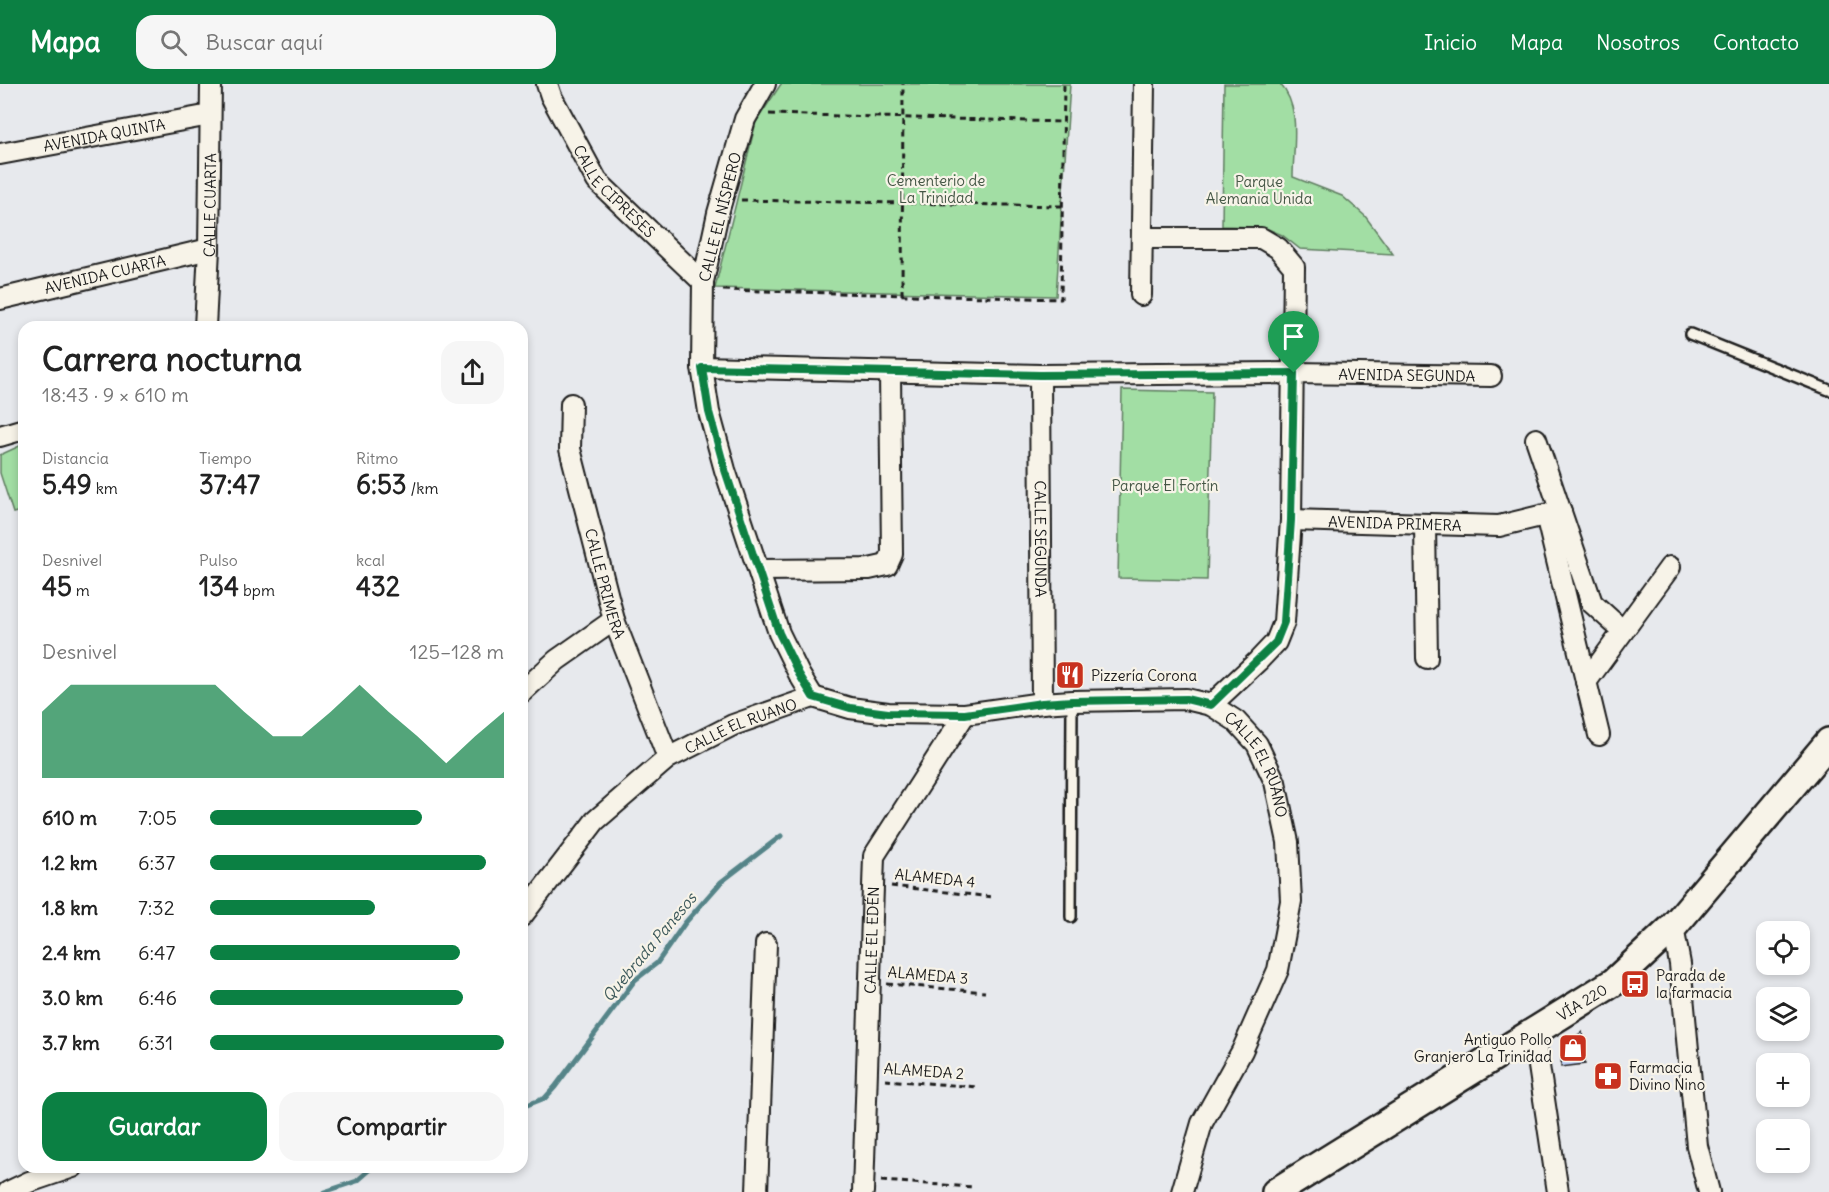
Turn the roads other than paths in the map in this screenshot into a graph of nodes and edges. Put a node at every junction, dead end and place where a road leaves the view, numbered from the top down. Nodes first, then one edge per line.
1 (211, 84) edge
2 (547, 84) edge
3 (765, 84) edge
4 (1144, 84) edge
5 (210, 115) junction
6 (0, 154) edge
7 (1142, 238) junction
8 (209, 249) junction
9 (703, 286) junction
10 (1141, 295) dead end
11 (0, 299) edge
12 (205, 321) edge
13 (1690, 334) dead end
14 (702, 368) junction
15 (890, 373) junction
16 (1294, 373) junction
17 (1040, 375) junction
18 (1491, 376) dead end
19 (1829, 390) edge
20 (571, 404) dead end
21 (18, 431) edge
22 (0, 436) edge
23 (1536, 439) dead end
24 (1553, 513) junction
25 (1291, 520) junction
26 (1425, 524) junction
27 (1670, 567) dead end
28 (759, 570) junction
29 (614, 620) junction
30 (1623, 631) junction
31 (1427, 658) dead end
32 (1586, 682) junction
33 (528, 687) edge
34 (813, 697) junction
35 (1072, 701) junction
36 (1042, 703) junction
37 (1211, 705) junction
38 (965, 714) junction
39 (1599, 735) dead end
40 (1829, 742) edge
41 (668, 758) junction
42 (528, 908) edge
43 (1071, 917) dead end
44 (1673, 927) junction
45 (766, 944) dead end
46 (1534, 1033) junction
47 (55, 1173) edge
48 (864, 1186) edge
49 (8, 1192) edge
50 (757, 1192) edge
51 (1182, 1192) edge
52 (1276, 1192) edge
53 (1558, 1192) edge
54 (1709, 1192) edge

1 - 5 street, CALLE CUARTA
2 - 9 street, CALLE CIPRESES
3 - 9 street, CALLE EL NÍSPERO
4 - 7 street
5 - 6 street, AVENIDA QUINTA
5 - 8 street, CALLE CUARTA
7 - 10 street
7 - 16 street
8 - 11 street, AVENIDA CUARTA
8 - 12 street, CALLE CUARTA
9 - 14 street, CALLE EL NÍSPERO
13 - 19 lane
14 - 15 street, AVENIDA SEGUNDA
14 - 28 street, CALLE EL NÍSPERO
15 - 17 street, AVENIDA SEGUNDA
15 - 28 street
16 - 17 street, AVENIDA SEGUNDA
16 - 18 street, AVENIDA SEGUNDA
16 - 25 street
17 - 36 street, CALLE SEGUNDA
20 - 29 street, CALLE PRIMERA
21 - 22 street
23 - 24 street
24 - 26 street, AVENIDA PRIMERA
24 - 30 street
24 - 32 street
25 - 26 street, AVENIDA PRIMERA
25 - 37 street
26 - 31 street
27 - 30 street
28 - 34 street, CALLE EL NÍSPERO
29 - 33 street
29 - 41 street, CALLE PRIMERA
30 - 32 street
32 - 39 street
34 - 38 street, CALLE EL RUANO
34 - 41 street, CALLE EL RUANO
35 - 36 street, CALLE EL RUANO
35 - 37 street, CALLE EL RUANO
35 - 43 lane
36 - 38 street, CALLE EL RUANO
37 - 51 street, CALLE EL RUANO
38 - 48 street, CALLE EL EDÉN
40 - 44 main road, VÍA 220
41 - 42 street, CALLE EL RUANO
44 - 46 main road, VÍA 220
44 - 54 street
45 - 50 street
46 - 52 main road, VÍA 220
46 - 53 street
47 - 49 street

